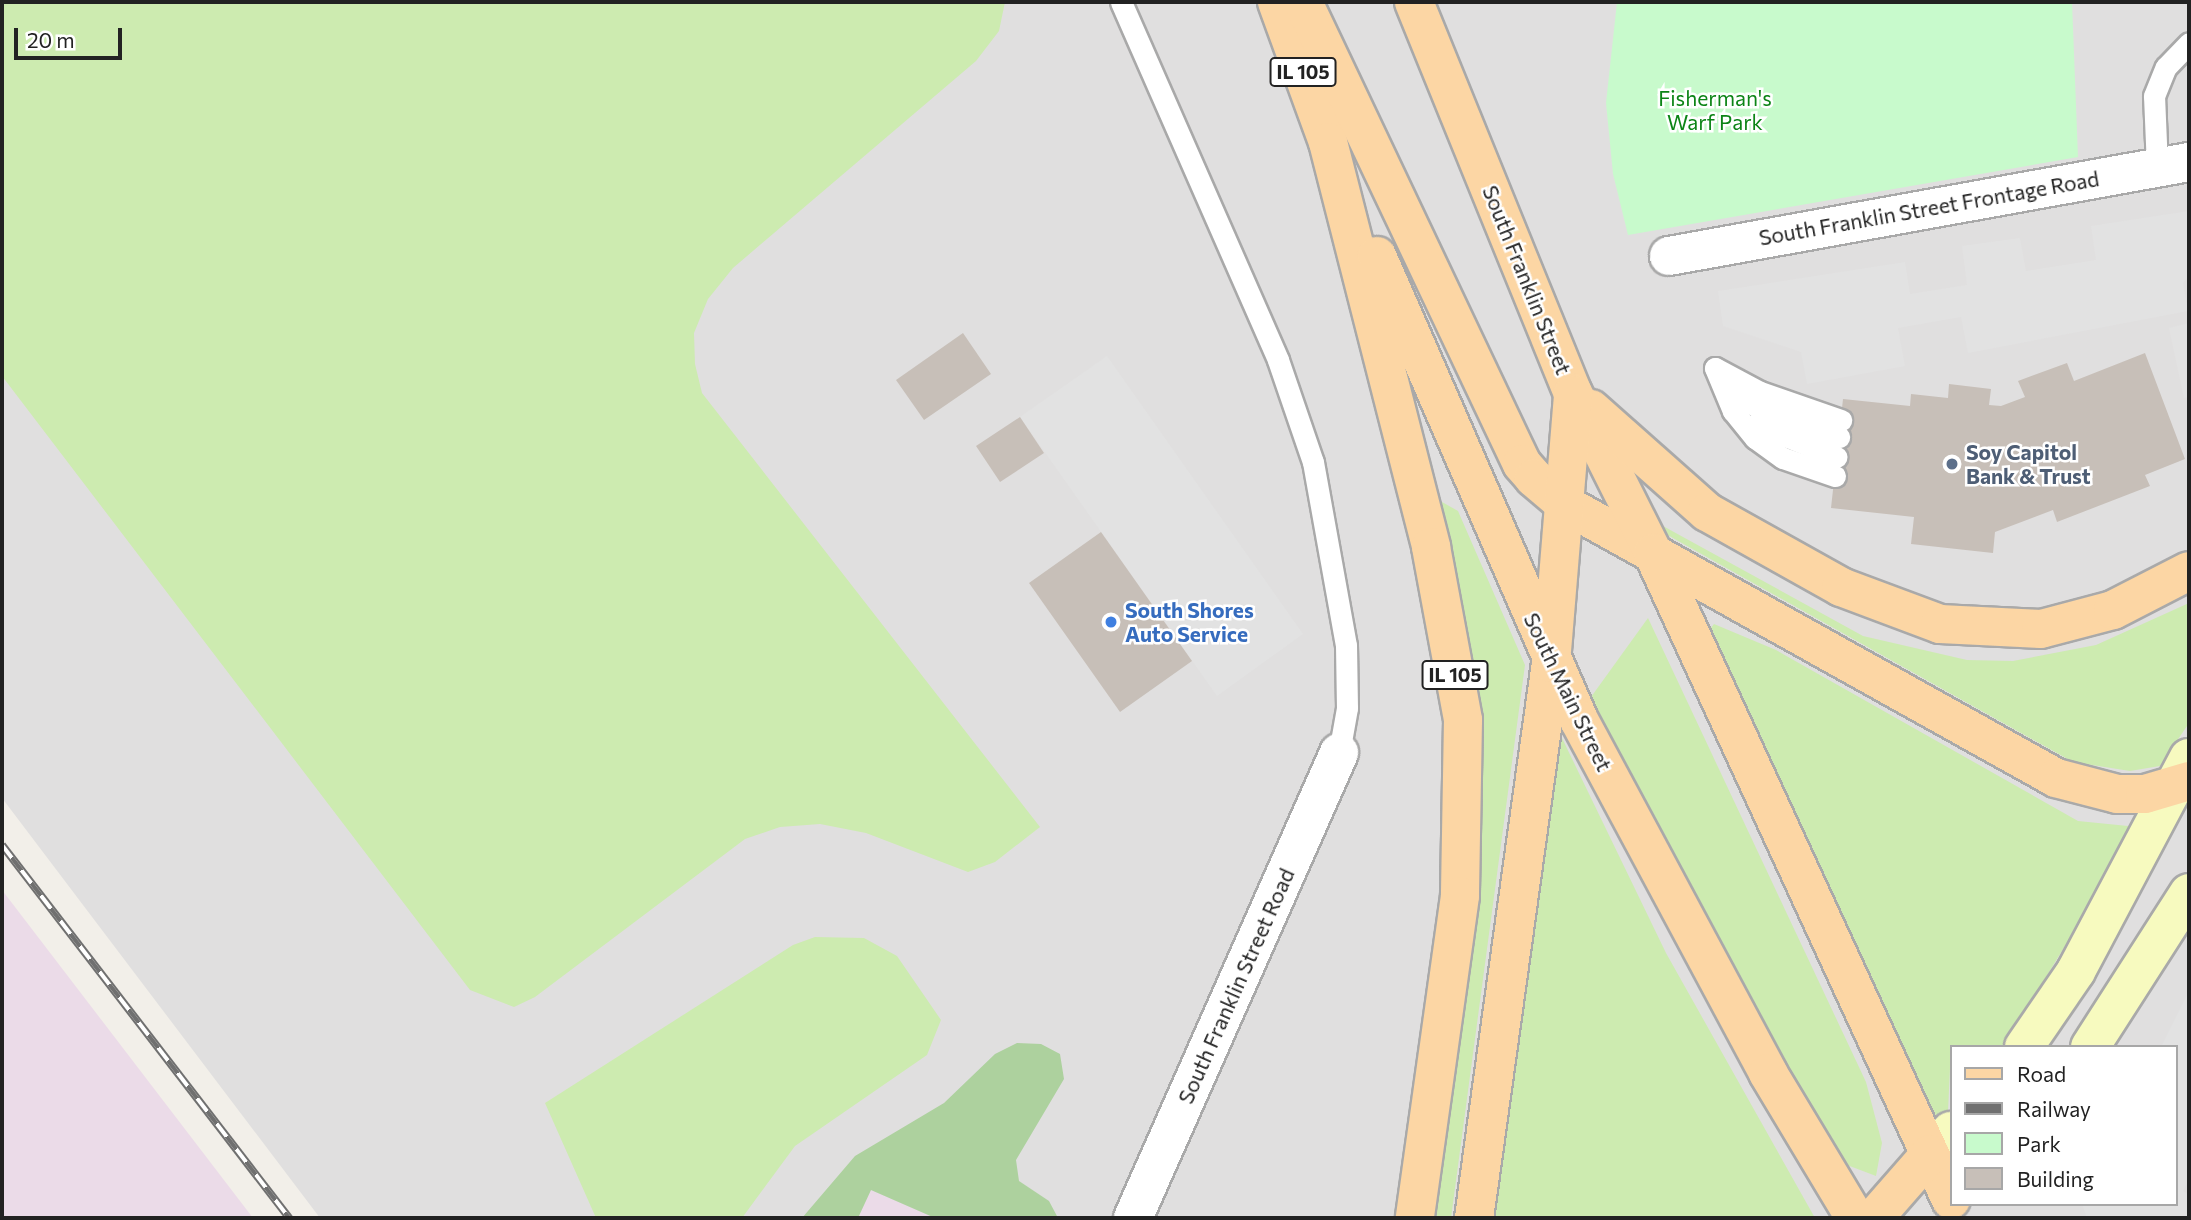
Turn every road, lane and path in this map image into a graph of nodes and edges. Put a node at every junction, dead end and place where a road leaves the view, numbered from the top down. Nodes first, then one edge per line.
1 (1121, 2) edge
2 (1277, 2) edge
3 (1303, 2) edge
4 (1414, 2) edge
5 (2189, 43) edge
6 (1328, 142) junction
7 (2173, 165) edge
8 (1669, 256) dead end
9 (1573, 393) junction
10 (1838, 448) joint
11 (1566, 505) junction
12 (1653, 553) junction
13 (2189, 571) edge
14 (1551, 663) junction
15 (1339, 753) joint
16 (2184, 776) edge
17 (2189, 893) edge
18 (2025, 1045) edge
19 (2091, 1045) edge
20 (1941, 1143) edge
21 (1950, 1183) edge
22 (1133, 1218) edge
23 (1415, 1218) edge
24 (1474, 1218) edge
25 (1855, 1218) edge
26 (1874, 1218) edge

1 - 15 lane
2 - 6 main road, IL 105
3 - 11 main road
4 - 9 main road, South Franklin Street
5 - 7 lane
6 - 14 main road, South Main Street
6 - 23 main road, IL 105
7 - 8 street, South Franklin Street Frontage Road
9 - 11 main road
9 - 12 main road, South Franklin Street
9 - 13 main road
10 - 10 lane
11 - 12 main road
11 - 14 main road
12 - 16 main road
12 - 20 main road
14 - 24 main road
14 - 25 main road, South Main Street
15 - 22 street, South Franklin Street Road
16 - 18 street
17 - 19 street
20 - 21 main road
20 - 26 main road

